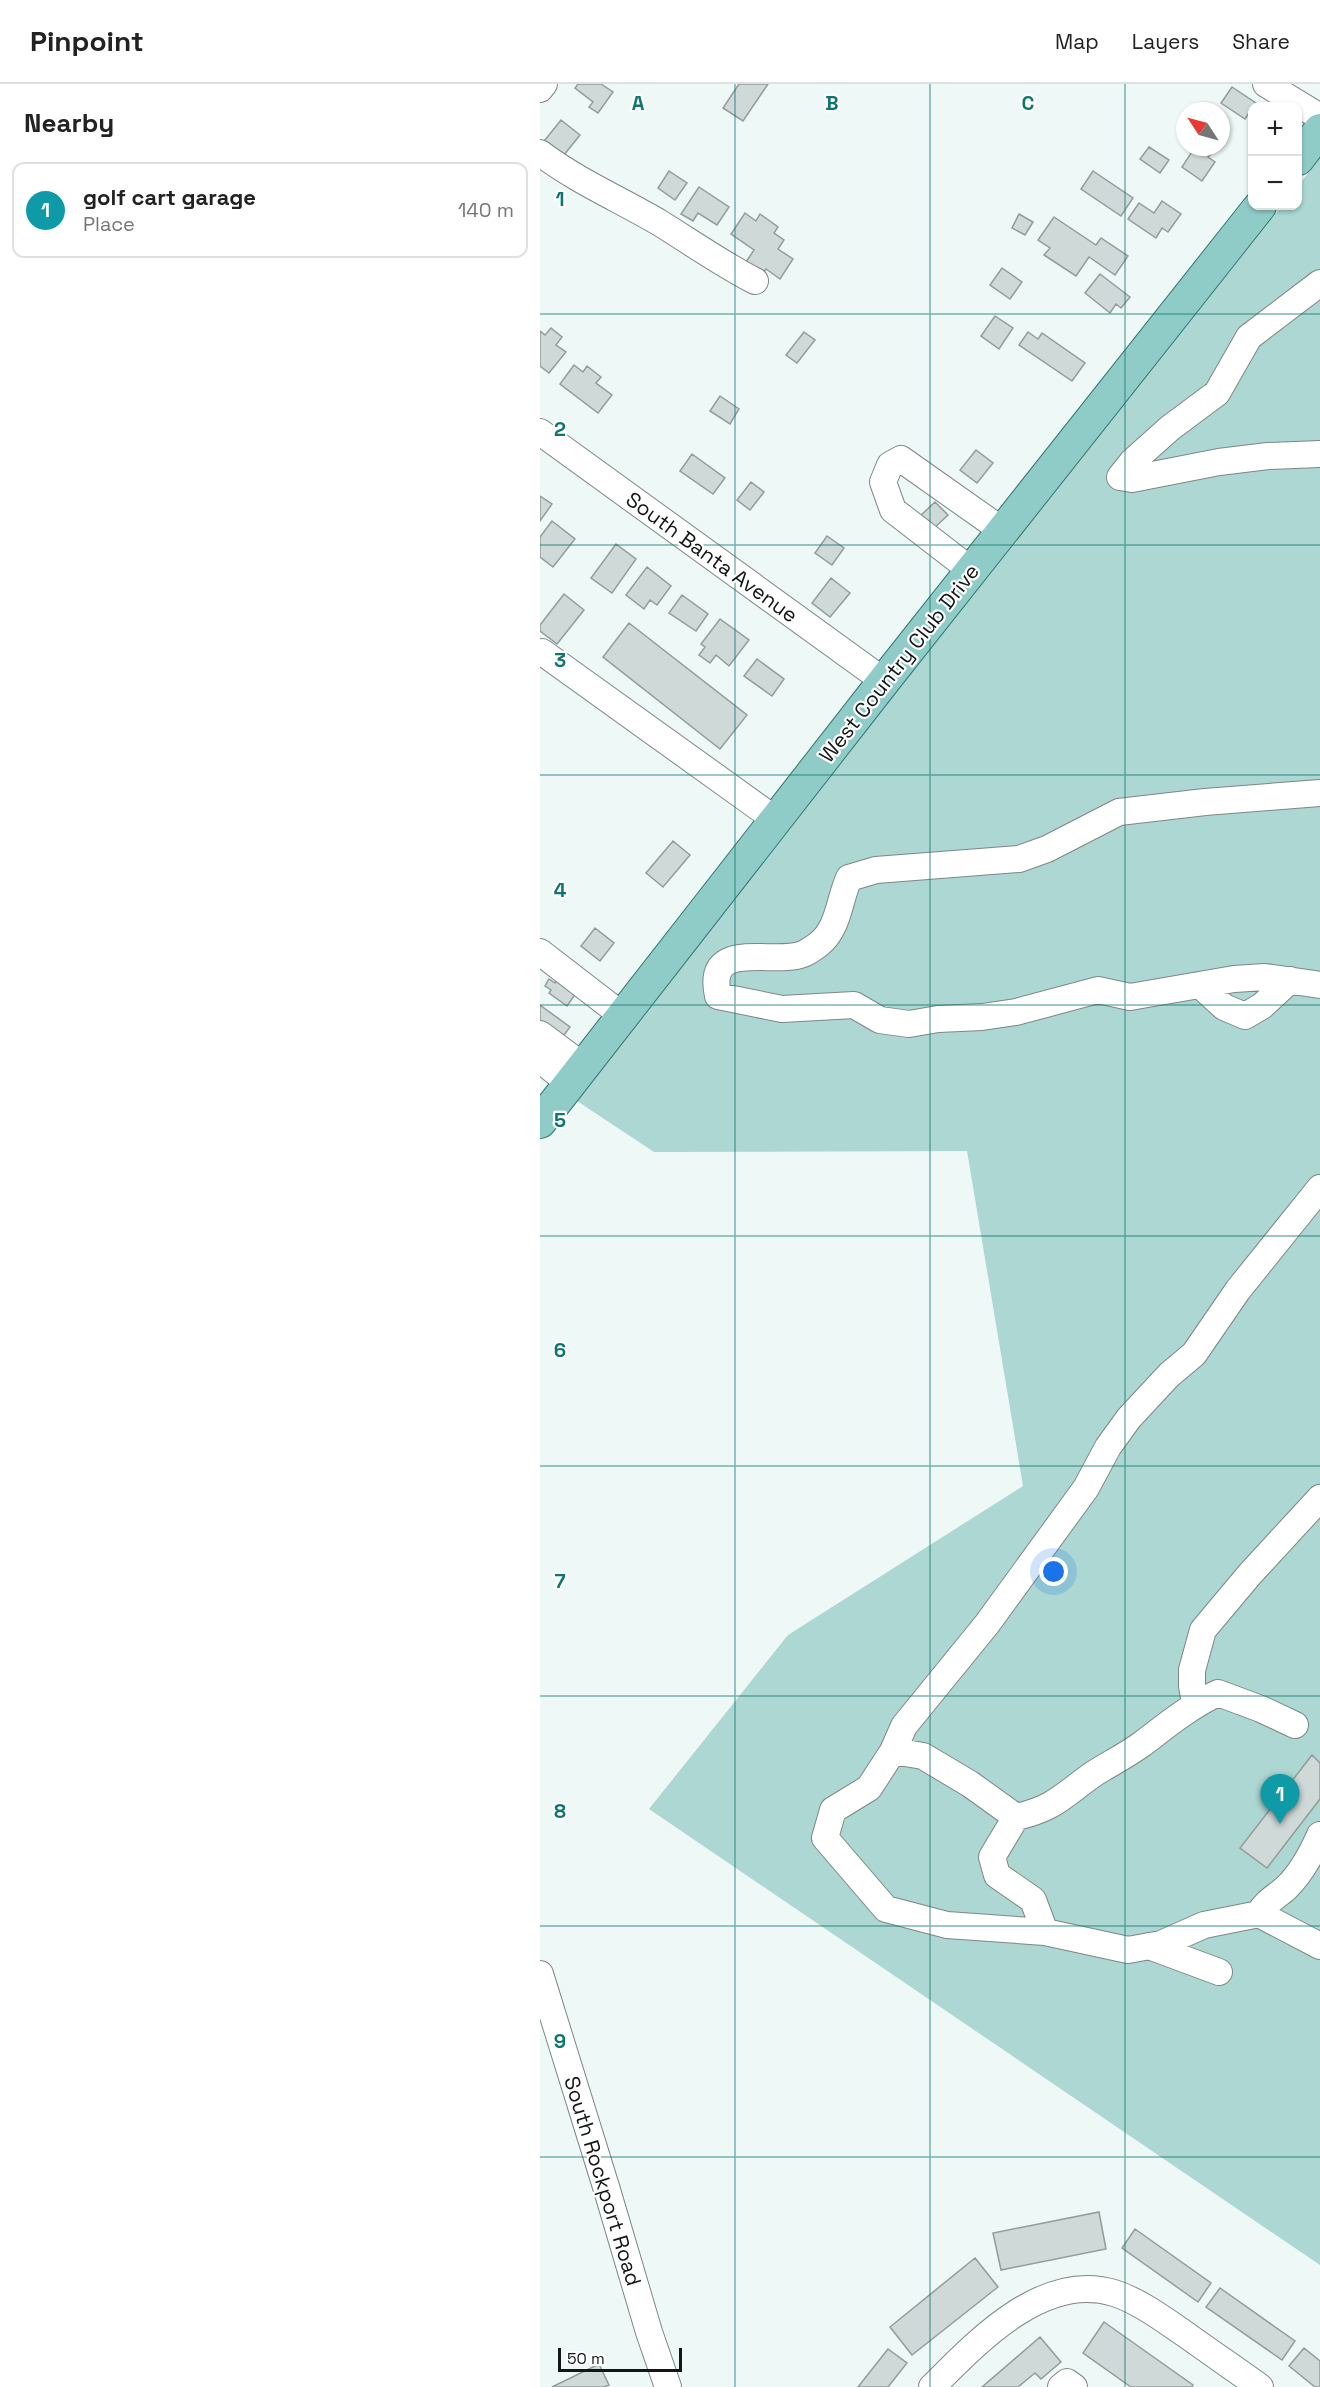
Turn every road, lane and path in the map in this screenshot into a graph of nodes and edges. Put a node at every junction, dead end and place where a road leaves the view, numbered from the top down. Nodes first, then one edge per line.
1 (544, 84) edge
2 (1266, 84) edge
3 (540, 89) edge
4 (1320, 117) edge
5 (1320, 130) edge
6 (540, 153) edge
7 (1300, 156) edge
8 (1257, 210) edge
9 (755, 281) dead end
10 (1320, 283) edge
11 (540, 432) edge
12 (1320, 454) edge
13 (1003, 531) junction
14 (972, 570) junction
15 (542, 652) dead end
16 (884, 681) junction
17 (1320, 793) edge
18 (776, 820) junction
19 (540, 952) edge
20 (1290, 980) junction
21 (1200, 985) junction
22 (1320, 985) edge
23 (623, 1016) junction
24 (540, 1034) edge
25 (540, 1059) edge
26 (577, 1075) junction
27 (540, 1122) edge
28 (1320, 1188) edge
29 (1320, 1498) edge
30 (1195, 1703) junction
31 (1295, 1725) dead end
32 (893, 1751) junction
33 (1016, 1817) junction
34 (1320, 1835) edge
35 (1288, 1886) junction
36 (1259, 1914) junction
37 (1284, 1927) junction
38 (1045, 1932) junction
39 (1149, 1946) junction
40 (1320, 1946) edge
41 (1219, 1972) dead end
42 (540, 1974) edge
43 (668, 2387) edge
44 (932, 2387) edge
45 (1061, 2387) edge
46 (1074, 2387) edge
47 (1260, 2387) edge

1 - 3 street
2 - 4 street
5 - 7 main road
6 - 9 street
8 - 13 main road, West Country Club Drive
10 - 12 street
11 - 16 street, South Banta Avenue
13 - 14 main road, West Country Club Drive
13 - 14 street
14 - 16 main road, West Country Club Drive
15 - 18 street
16 - 18 main road, West Country Club Drive
17 - 21 street
18 - 23 main road, West Country Club Drive
19 - 23 street
20 - 21 street
20 - 21 street
20 - 22 street
23 - 26 main road, West Country Club Drive
24 - 26 street
25 - 26 street
26 - 27 main road, West Country Club Drive
28 - 32 street
29 - 30 street
30 - 31 street
30 - 33 street
32 - 33 street
32 - 38 street
33 - 38 street
34 - 35 street
35 - 36 street
35 - 37 street
36 - 37 street
36 - 39 street
37 - 40 street
38 - 39 street
39 - 41 street
42 - 43 street, South Rockport Road
44 - 47 street
45 - 46 street

